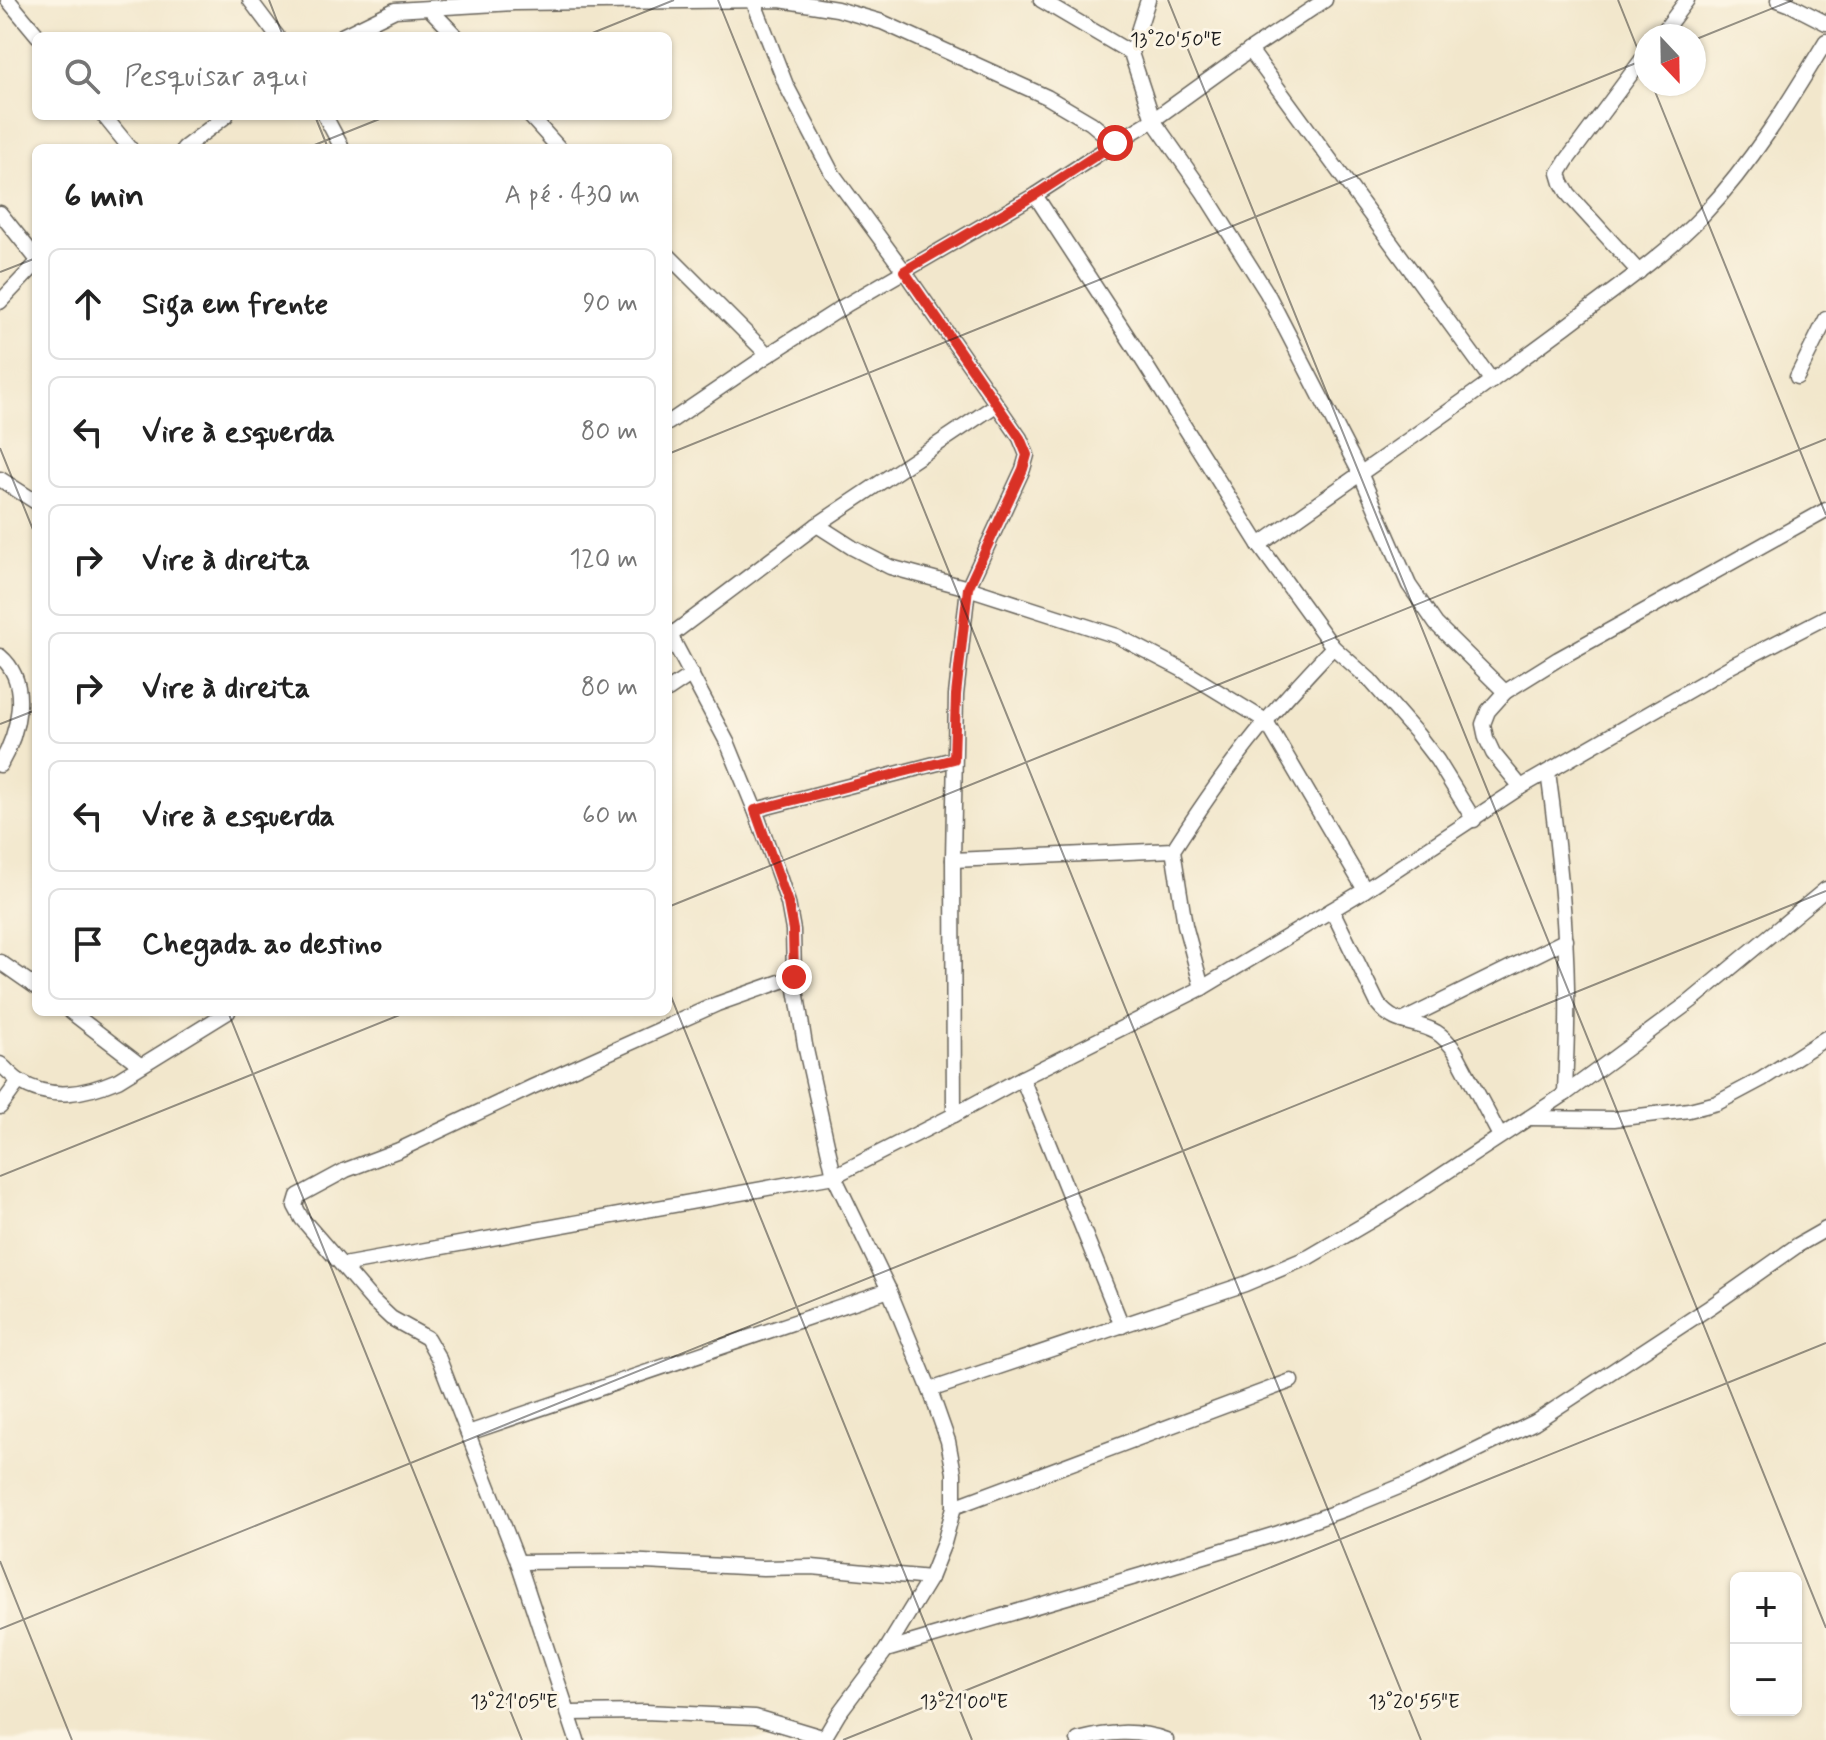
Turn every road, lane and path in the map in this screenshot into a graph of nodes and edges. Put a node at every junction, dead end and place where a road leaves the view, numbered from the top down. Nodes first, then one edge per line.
1 (8, 0) edge
2 (250, 0) edge
3 (691, 0) edge
4 (753, 0) edge
5 (1041, 0) edge
6 (1148, 0) edge
7 (1325, 0) edge
8 (1687, 0) edge
9 (1788, 2) edge
10 (393, 5) edge
11 (429, 8) junction
12 (1826, 23) edge
13 (1669, 24) edge
14 (35, 32) edge
15 (274, 32) edge
16 (349, 32) edge
17 (452, 32) edge
18 (1826, 41) edge
19 (1250, 50) junction
20 (1131, 53) junction
21 (1634, 70) edge
22 (107, 120) edge
23 (221, 120) edge
24 (327, 120) edge
25 (534, 120) edge
26 (1153, 120) junction
27 (1115, 143) junction
28 (127, 144) edge
29 (189, 144) edge
30 (340, 144) edge
31 (555, 144) edge
32 (1035, 195) junction
33 (0, 213) edge
34 (32, 256) edge
35 (672, 259) edge
36 (32, 266) edge
37 (904, 271) junction
38 (1639, 272) junction
39 (0, 302) edge
40 (1826, 319) edge
41 (768, 355) junction
42 (1797, 377) dead end
43 (1492, 381) junction
44 (996, 405) junction
45 (672, 420) edge
46 (1360, 473) junction
47 (0, 479) edge
48 (32, 499) edge
49 (1826, 510) edge
50 (817, 525) junction
51 (1259, 545) junction
52 (968, 588) junction
53 (1826, 617) edge
54 (672, 632) edge
55 (672, 637) edge
56 (1333, 647) junction
57 (0, 656) edge
58 (692, 674) junction
59 (672, 687) edge
60 (1505, 692) junction
61 (1266, 721) junction
62 (954, 759) junction
63 (0, 765) edge
64 (1548, 772) junction
65 (1521, 787) junction
66 (755, 810) junction
67 (1474, 820) junction
68 (1173, 850) junction
69 (953, 860) junction
70 (1826, 889) edge
71 (1365, 890) junction
72 (1332, 910) junction
73 (1566, 940) junction
74 (0, 962) edge
75 (794, 977) junction
76 (32, 984) edge
77 (1202, 988) junction
78 (76, 1016) edge
79 (221, 1016) edge
80 (1402, 1021) junction
81 (1826, 1038) edge
82 (0, 1064) edge
83 (140, 1065) junction
84 (1022, 1078) junction
85 (19, 1081) junction
86 (1565, 1094) junction
87 (0, 1107) edge
88 (954, 1115) junction
89 (1529, 1118) junction
90 (1500, 1136) junction
91 (834, 1176) junction
92 (1826, 1229) edge
93 (343, 1265) junction
94 (889, 1290) junction
95 (1122, 1326) junction
96 (1291, 1381) dead end
97 (930, 1390) junction
98 (468, 1433) junction
99 (954, 1507) junction
100 (518, 1562) junction
101 (930, 1578) junction
102 (886, 1650) junction
103 (570, 1713) junction
104 (824, 1739) edge
105 (577, 1740) edge
106 (1078, 1740) edge
107 (1166, 1740) edge

1 - 14 street
2 - 15 street
3 - 4 street
3 - 11 street
4 - 27 street
4 - 37 street
5 - 20 street
6 - 20 street
7 - 19 street
8 - 13 street
9 - 12 street
10 - 11 street
10 - 16 street
11 - 17 street
18 - 38 street
19 - 26 street
19 - 43 street
20 - 26 street
21 - 38 street
22 - 28 street
23 - 29 street
24 - 30 street
25 - 31 street
26 - 27 street
26 - 46 street
27 - 32 street
32 - 37 street
32 - 51 street
33 - 34 street
35 - 41 street
36 - 39 street
37 - 41 street
37 - 44 street
38 - 43 street
40 - 42 street
41 - 45 street
43 - 46 street
44 - 50 street
44 - 52 street
46 - 51 street
46 - 60 street
47 - 48 street
49 - 60 street
50 - 52 street
50 - 54 street
51 - 56 street
52 - 61 street
52 - 62 street
53 - 64 street
55 - 58 street
56 - 61 street
56 - 67 street
57 - 63 street
58 - 59 street
58 - 66 street
60 - 65 street
61 - 68 street
61 - 71 street
62 - 66 street
62 - 69 street
64 - 65 street
64 - 73 street
65 - 67 street
66 - 75 street
67 - 71 street
68 - 69 street
68 - 77 street
69 - 88 street
70 - 86 street
71 - 72 street
72 - 77 street
72 - 80 street
73 - 80 street
73 - 86 street
74 - 76 street
75 - 91 street
75 - 93 street
77 - 84 street
78 - 83 street
79 - 83 street
80 - 90 street
81 - 89 street
82 - 85 street
83 - 85 street
84 - 88 street
84 - 95 street
85 - 87 street
86 - 89 street
88 - 91 street
89 - 90 street
90 - 95 street
91 - 93 street
91 - 94 street
92 - 102 street
93 - 98 street
94 - 97 street
94 - 98 street
95 - 97 street
96 - 99 street
97 - 99 street
98 - 100 street
99 - 101 street
100 - 101 street
100 - 103 street
101 - 102 street
102 - 104 street
103 - 104 street
103 - 105 street
106 - 107 street

